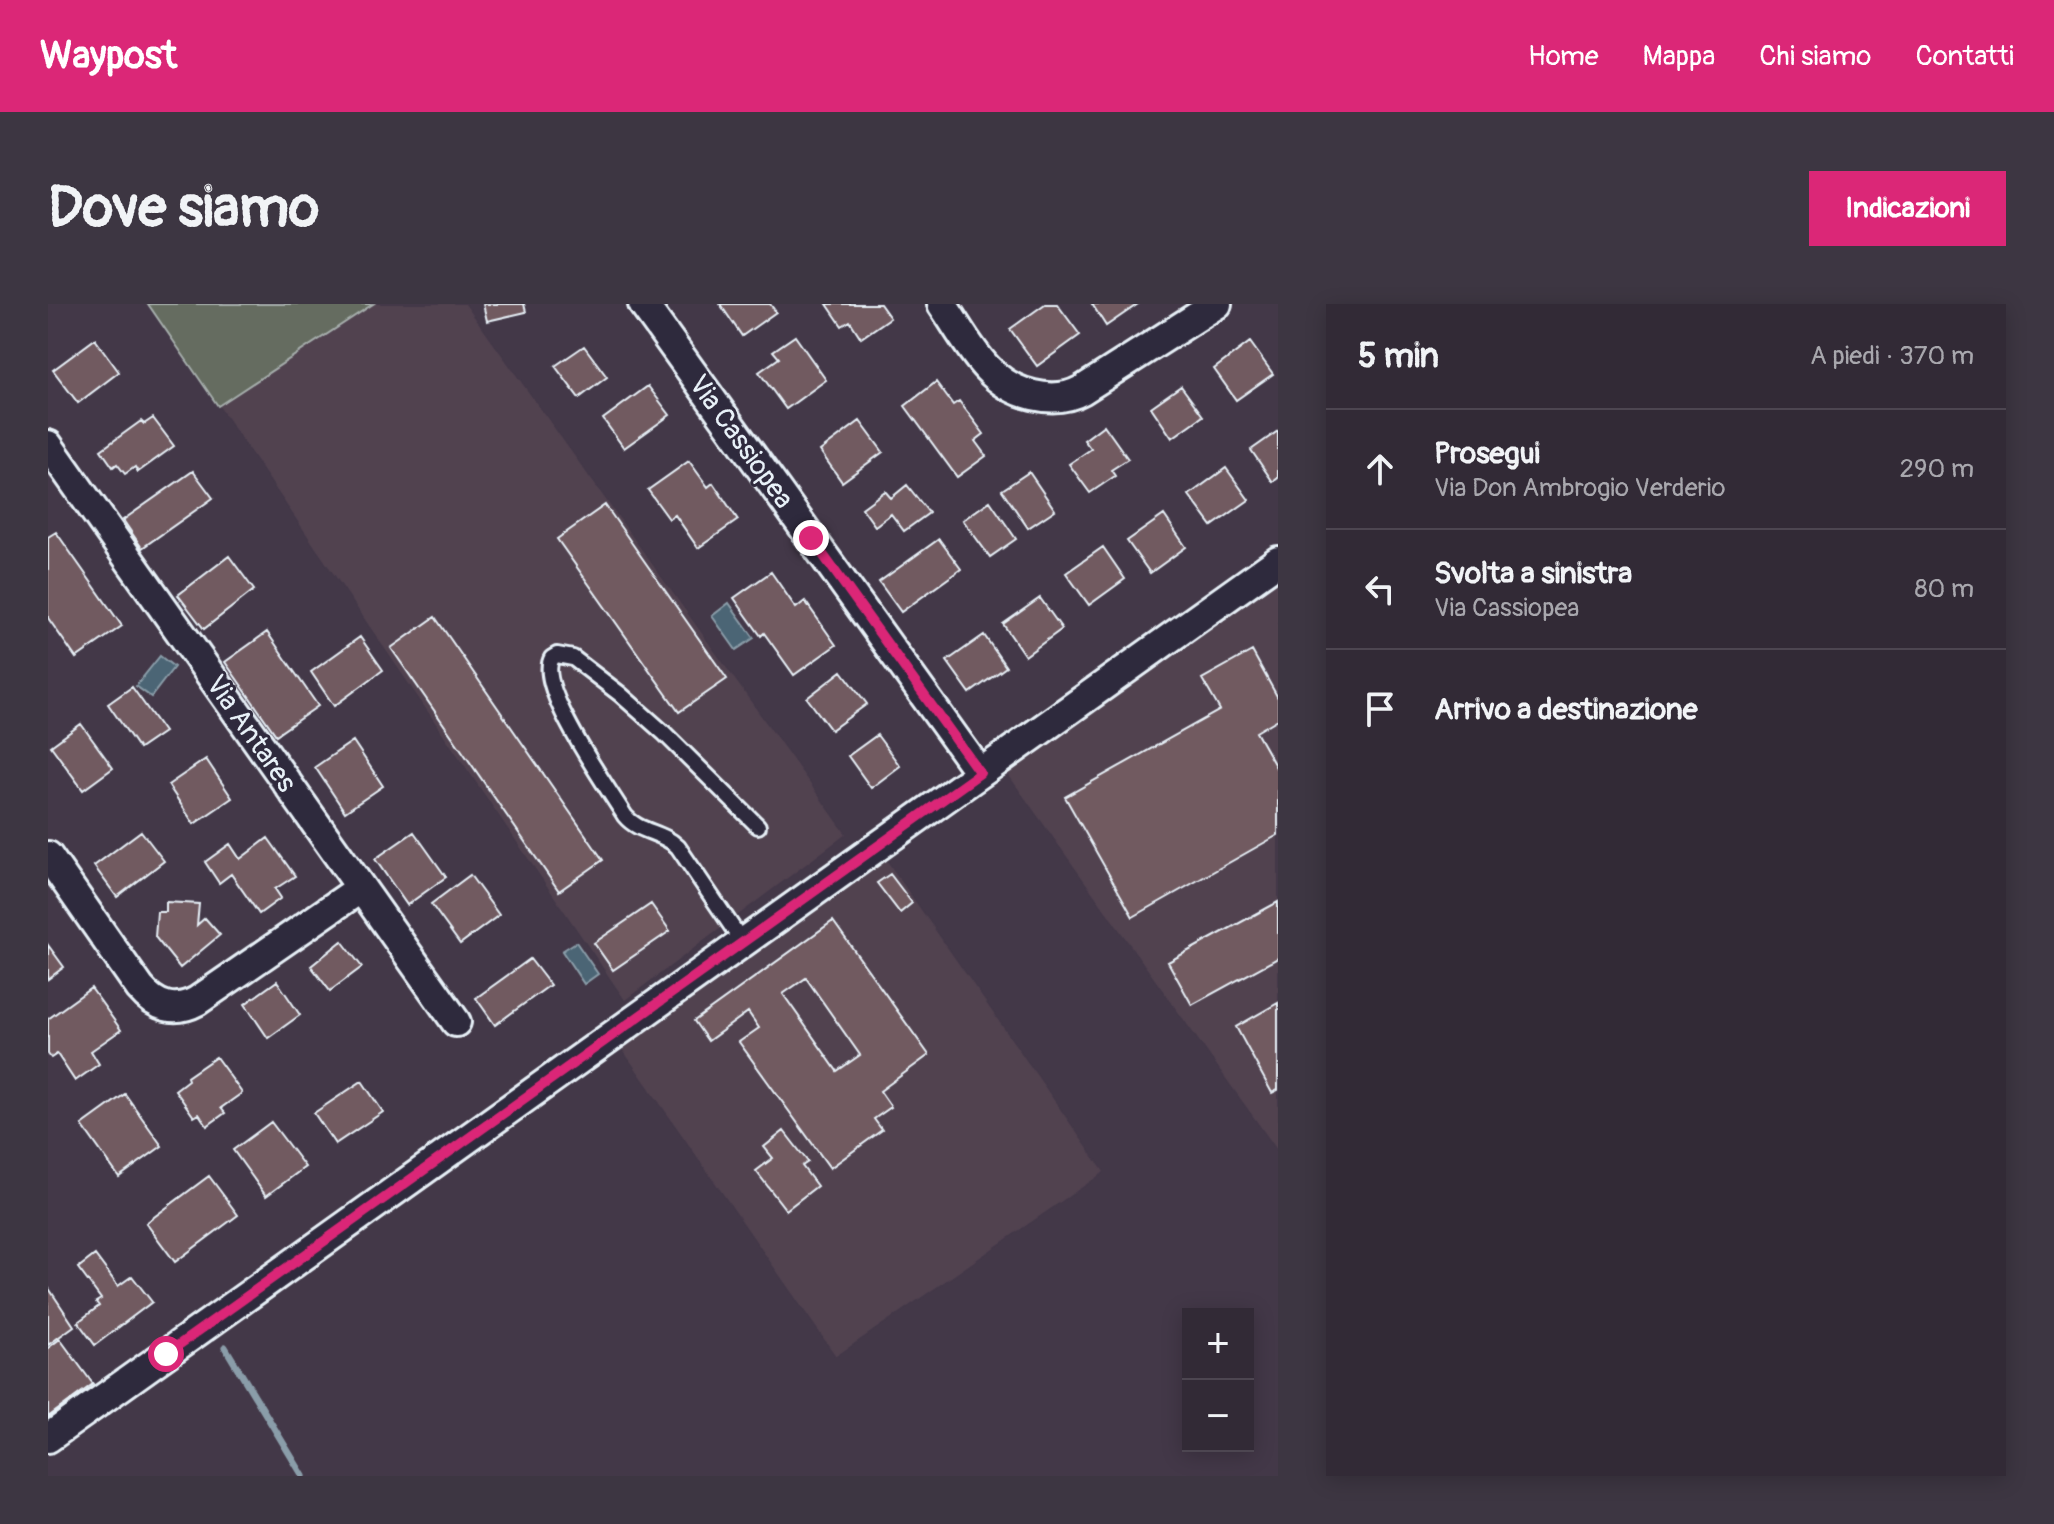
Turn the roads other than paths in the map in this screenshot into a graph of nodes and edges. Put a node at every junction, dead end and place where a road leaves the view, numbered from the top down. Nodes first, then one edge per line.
1 (643, 304) edge
2 (942, 304) edge
3 (1217, 304) edge
4 (48, 445) edge
5 (1278, 562) edge
6 (980, 773) junction
7 (758, 826) dead end
8 (48, 856) edge
9 (361, 888) junction
10 (743, 943) junction
11 (456, 1022) dead end
12 (48, 1438) edge

1 - 6 street, Via Cassiopea
2 - 3 street
4 - 9 street, Via Antares
5 - 6 street
6 - 10 street
7 - 10 lane
8 - 9 street
9 - 11 street, Via Antares
10 - 12 street

